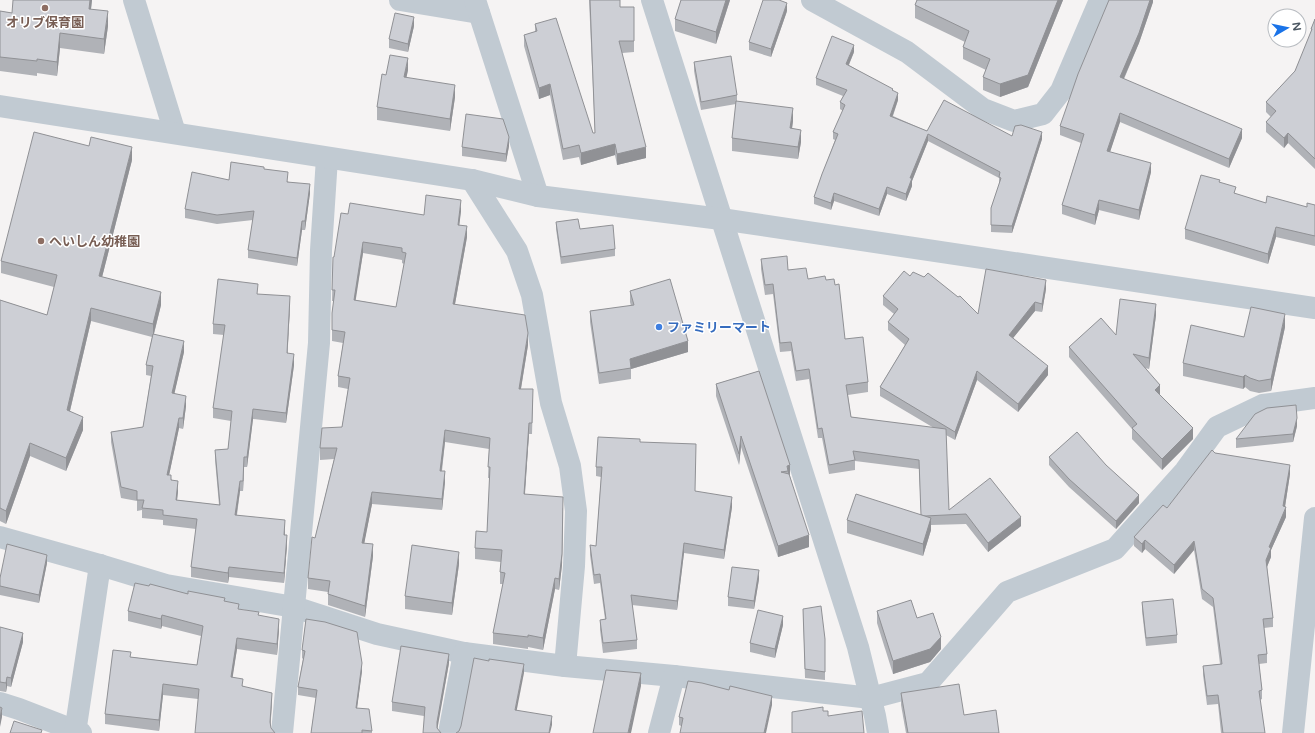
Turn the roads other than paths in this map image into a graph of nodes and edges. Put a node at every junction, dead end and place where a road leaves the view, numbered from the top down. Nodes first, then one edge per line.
1 (134, 0) edge
2 (400, 0) edge
3 (652, 0) edge
4 (812, 0) edge
5 (1100, 0) edge
6 (477, 7) edge
7 (0, 106) edge
8 (174, 133) junction
9 (327, 158) junction
10 (472, 180) junction
11 (538, 196) junction
12 (721, 219) junction
13 (1315, 308) edge
14 (1315, 398) edge
15 (1315, 518) edge
16 (0, 537) edge
17 (100, 565) junction
18 (294, 607) junction
19 (464, 652) junction
20 (565, 666) junction
21 (674, 676) junction
22 (871, 698) junction
23 (0, 703) edge
24 (77, 732) edge
25 (282, 733) edge
26 (449, 733) edge
27 (659, 733) edge
28 (878, 733) edge
29 (1293, 733) edge

1 - 8 street
2 - 6 street
3 - 12 street
4 - 5 street
6 - 11 street
7 - 8 street
8 - 9 street
9 - 10 street
9 - 18 street
10 - 11 street
10 - 20 street
11 - 12 street
12 - 13 street
12 - 22 street
14 - 22 street
15 - 29 street
16 - 17 street
17 - 18 street
17 - 24 street
18 - 19 street
18 - 25 street
19 - 20 street
19 - 26 street
20 - 21 street
21 - 22 street
21 - 27 street
22 - 28 street
23 - 24 street

